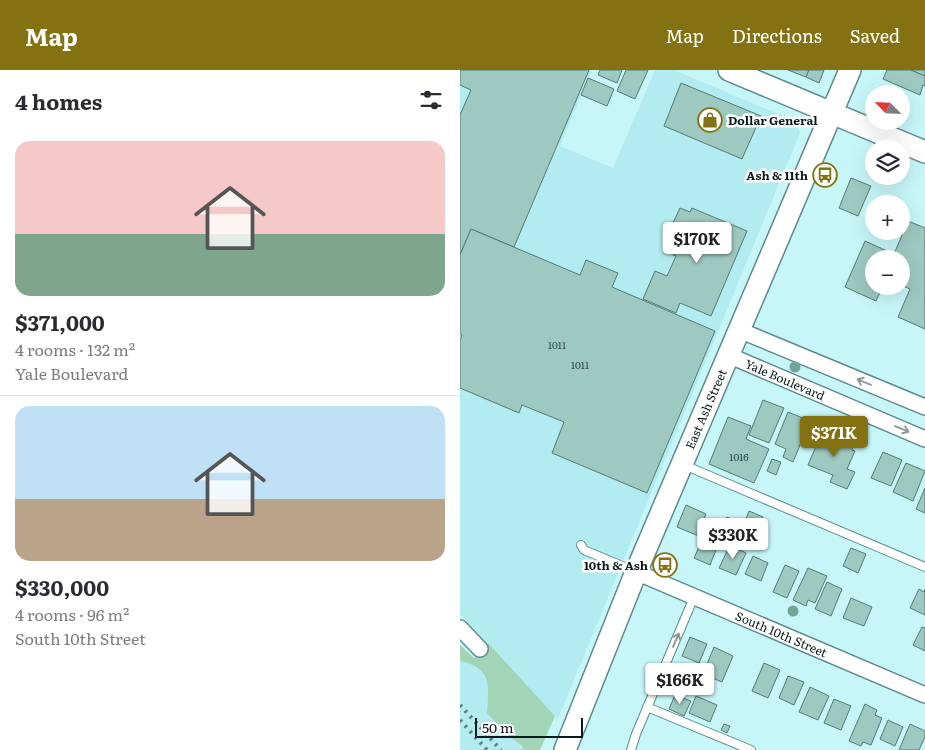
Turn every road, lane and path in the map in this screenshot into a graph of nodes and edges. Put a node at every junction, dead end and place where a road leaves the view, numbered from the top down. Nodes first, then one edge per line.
1 (729, 70) edge
2 (850, 70) edge
3 (832, 112) junction
4 (925, 152) edge
5 (739, 330) junction
6 (728, 355) junction
7 (925, 408) edge
8 (925, 439) edge
9 (682, 464) junction
10 (581, 545) dead end
11 (925, 567) edge
12 (636, 572) junction
13 (694, 597) junction
14 (460, 628) edge
15 (480, 649) dead end
16 (925, 695) edge
17 (647, 707) junction
18 (565, 750) edge
19 (631, 750) edge
20 (751, 750) edge

1 - 3 street
2 - 3 street, East Ash Street
3 - 4 street
3 - 5 street, East Ash Street
5 - 6 street, East Ash Street
7 -> 5 street
6 -> 8 street, Yale Boulevard
6 - 9 street, East Ash Street
9 - 11 lane
9 - 12 street, East Ash Street
10 - 12 lane
12 - 13 street, South 10th Street
12 - 18 street, East Ash Street
13 - 16 street, South 10th Street
17 -> 13 lane
14 - 15 street
17 - 19 lane
17 - 20 lane

